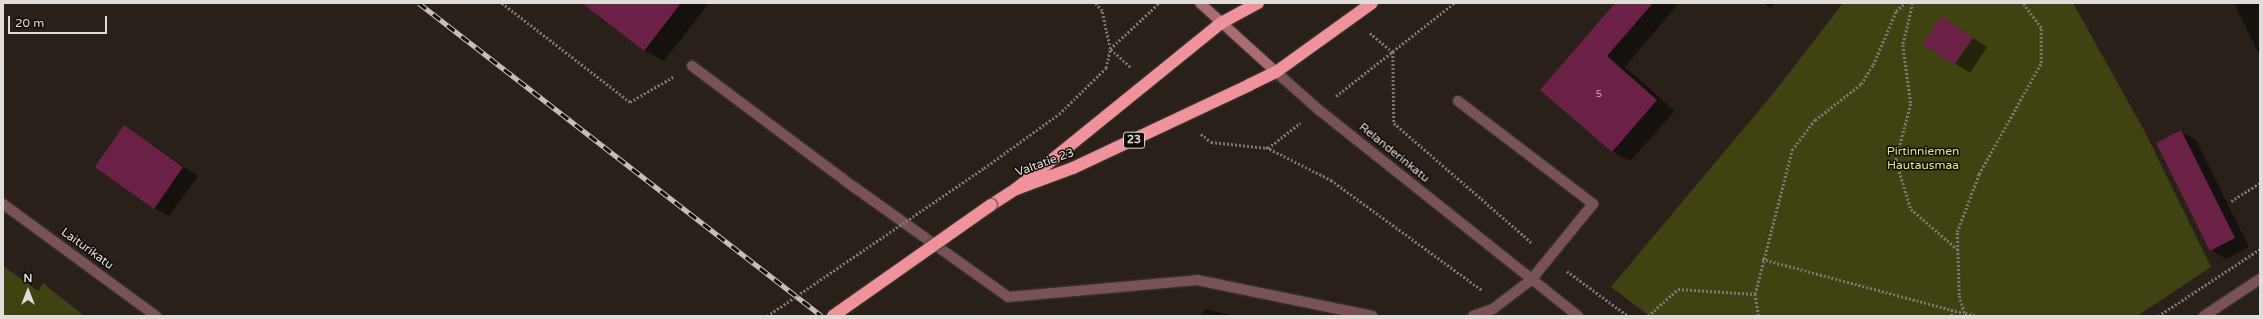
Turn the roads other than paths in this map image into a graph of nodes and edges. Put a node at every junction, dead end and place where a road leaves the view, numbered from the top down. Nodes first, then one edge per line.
1 (1200, 3) edge
2 (1258, 3) edge
3 (1372, 3) edge
4 (1221, 23) junction
5 (692, 66) road end
6 (1276, 72) junction
7 (1458, 101) dead end
8 (1016, 189) junction
9 (3, 204) edge
10 (2260, 279) edge
11 (1531, 280) junction
12 (156, 316) edge
13 (834, 316) edge
14 (1372, 316) edge
15 (1473, 316) edge
16 (1578, 316) edge
17 (2204, 316) edge

1 - 4 main road, Relanderinkatu
2 - 4 highway, 23
3 - 6 highway, 23
4 - 6 main road, Relanderinkatu
4 - 8 highway, Valtatie 23 / 23
5 - 14 street
6 - 8 highway, Valtatie 23 / 23
6 - 11 street, Relanderinkatu
7 - 11 street
8 - 13 highway, 23, bridge
9 - 12 street, Laiturikatu
10 - 17 street
11 - 15 street
11 - 16 street, Relanderinkatu

